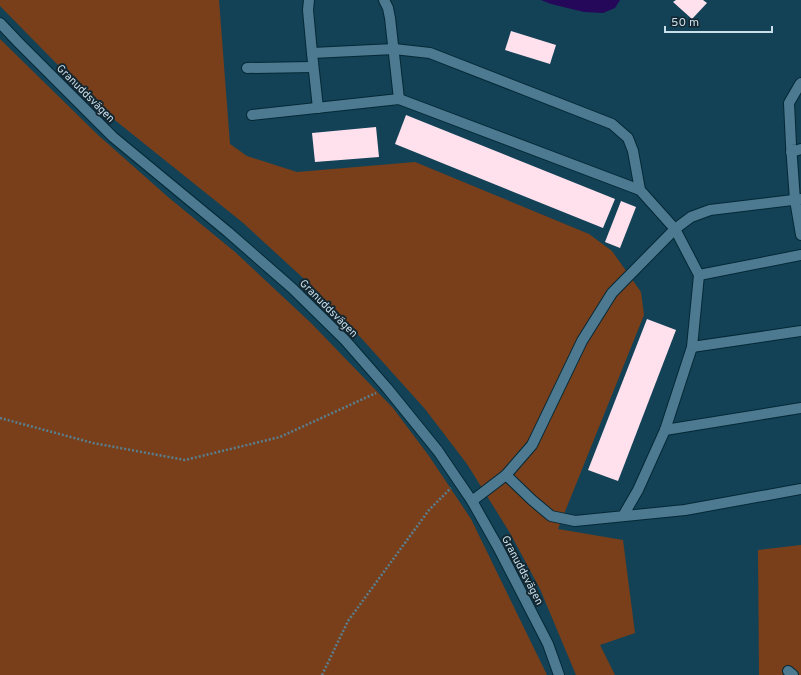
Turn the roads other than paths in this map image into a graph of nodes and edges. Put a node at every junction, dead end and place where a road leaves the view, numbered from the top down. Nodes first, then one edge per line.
1 (309, 0) edge
2 (384, 0) edge
3 (0, 24) edge
4 (394, 49) junction
5 (312, 52) junction
6 (313, 67) junction
7 (247, 68) dead end
8 (801, 83) edge
9 (399, 98) junction
10 (318, 108) junction
11 (252, 115) dead end
12 (796, 151) edge
13 (640, 190) junction
14 (798, 199) edge
15 (674, 229) junction
16 (801, 235) edge
17 (801, 255) edge
18 (699, 275) junction
19 (801, 331) edge
20 (692, 347) junction
21 (801, 408) edge
22 (665, 430) junction
23 (506, 475) junction
24 (801, 489) edge
25 (472, 501) junction
26 (623, 516) junction
27 (559, 675) edge

1 - 5 street
2 - 4 street
3 - 25 street, Granuddsvägen
4 - 5 street
4 - 9 street
4 - 13 street
5 - 6 street
6 - 7 street
6 - 10 street
8 - 12 street
9 - 10 street
9 - 13 street
10 - 11 street
12 - 14 street
13 - 15 street
14 - 15 street
14 - 16 street
15 - 18 street
15 - 23 street
17 - 18 street
18 - 20 street
19 - 20 street
20 - 22 street
21 - 22 street
22 - 26 street
23 - 25 street
23 - 26 street
24 - 26 street
25 - 27 street, Granuddsvägen

